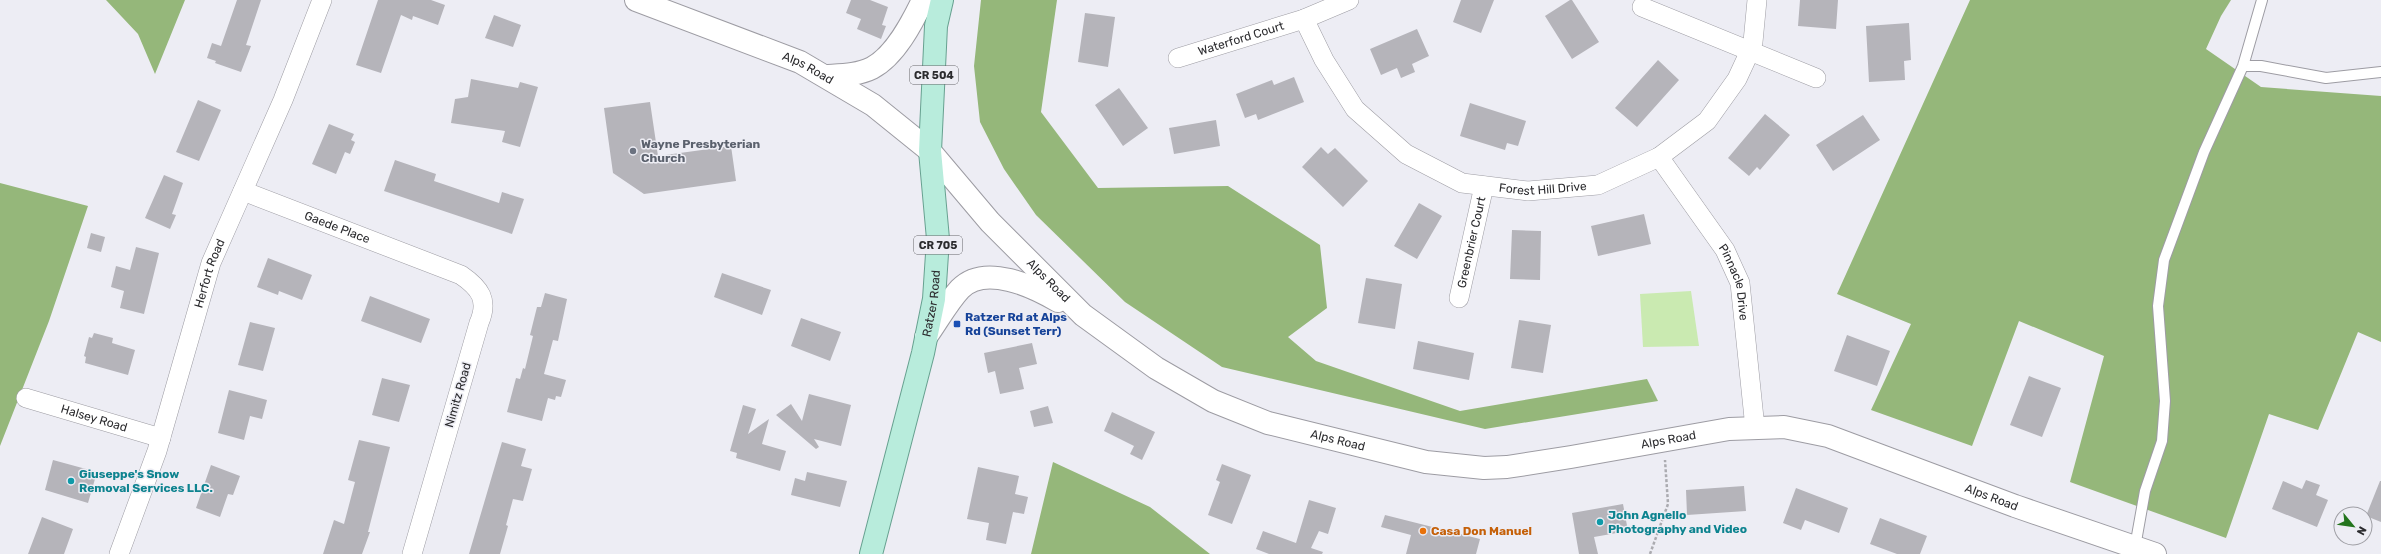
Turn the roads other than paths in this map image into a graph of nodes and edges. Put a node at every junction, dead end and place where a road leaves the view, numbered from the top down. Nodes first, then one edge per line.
1 (322, 0) edge
2 (636, 0) edge
3 (923, 0) edge
4 (942, 0) edge
5 (1349, 0) edge
6 (1757, 0) edge
7 (2262, 0) edge
8 (1642, 7) dead end
9 (1304, 19) junction
10 (1750, 51) junction
11 (1178, 58) dead end
12 (2244, 66) junction
13 (2381, 72) edge
14 (826, 76) junction
15 (1816, 78) dead end
16 (930, 151) junction
17 (1659, 157) junction
18 (1484, 186) junction
19 (243, 191) junction
20 (431, 263) joint
21 (1459, 298) dead end
22 (1083, 315) junction
23 (926, 337) junction
24 (26, 398) dead end
25 (1755, 428) junction
26 (161, 438) junction
27 (2145, 551) edge
28 (119, 554) edge
29 (412, 554) edge
30 (871, 554) edge

1 - 19 street, Herfort Road
2 - 14 main road, Alps Road
3 - 14 main road
4 - 16 main road, Ratzer Road / CR 504
5 - 9 street, Waterford Court
6 - 10 street, Forest Hill Drive
7 - 12 lane
8 - 10 street
9 - 11 street, Waterford Court
9 - 18 street, Forest Hill Drive
10 - 15 street
10 - 17 street, Forest Hill Drive
12 - 13 lane
12 - 27 lane
14 - 16 main road, Alps Road
16 - 22 main road, Alps Road
16 - 23 main road, Ratzer Road / CR 705
17 - 18 street, Forest Hill Drive
17 - 25 street, Pinnacle Drive
18 - 21 street, Greenbrier Court
19 - 20 street, Gaede Place
19 - 26 street, Herfort Road
20 - 29 street, Nimitz Road
22 - 23 main road
22 - 25 main road, Alps Road
23 - 30 main road, Ratzer Road / CR 705
24 - 26 street, Halsey Road
25 - 27 main road, Alps Road
26 - 28 street, Herfort Road

